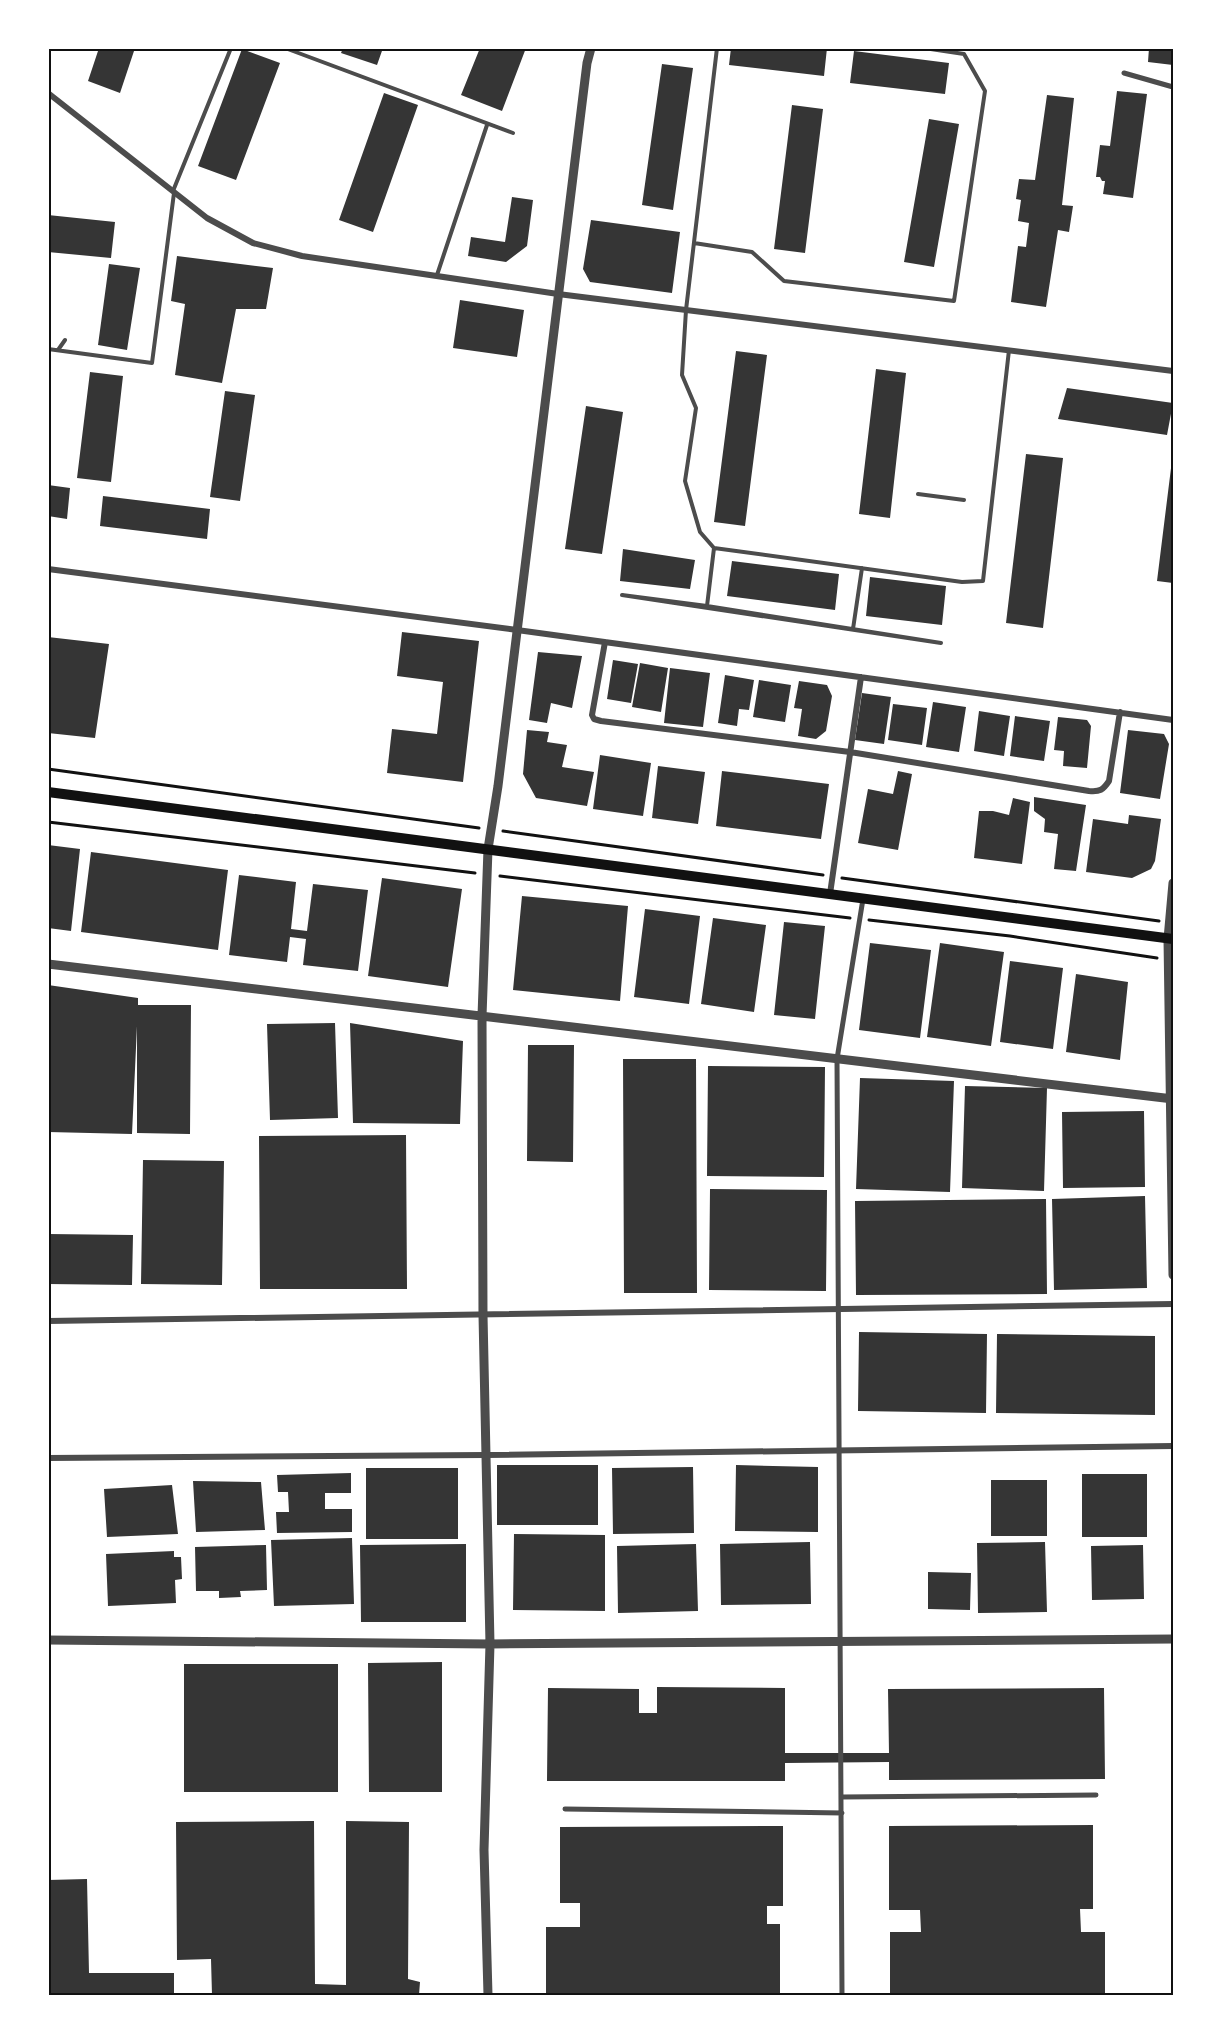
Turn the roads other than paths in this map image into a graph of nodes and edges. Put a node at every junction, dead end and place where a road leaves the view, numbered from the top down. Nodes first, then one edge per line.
1 (231, 48) edge
2 (285, 48) edge
3 (591, 48) edge
4 (717, 48) edge
5 (924, 48) edge
6 (965, 48) edge
7 (964, 54) junction
8 (1124, 73) dead end
9 (1173, 87) edge
10 (48, 93) edge
11 (487, 124) junction
12 (513, 133) dead end
13 (173, 192) junction
14 (694, 243) junction
15 (437, 275) junction
16 (558, 294) junction
17 (686, 310) junction
18 (65, 340) dead end
19 (48, 349) edge
20 (58, 350) junction
21 (1009, 350) junction
22 (1173, 371) edge
23 (918, 494) dead end
24 (964, 500) dead end
25 (714, 548) junction
26 (862, 568) junction
27 (48, 569) edge
28 (707, 606) junction
29 (853, 629) junction
30 (517, 630) junction
31 (605, 642) junction
32 (861, 677) junction
33 (1120, 712) junction
34 (1173, 720) edge
35 (850, 752) junction
36 (48, 792) edge
37 (488, 849) junction
38 (1173, 883) edge
39 (830, 894) junction
40 (863, 898) junction
41 (1170, 939) edge
42 (48, 964) edge
43 (482, 1016) junction
44 (837, 1059) junction
45 (1172, 1099) edge
46 (1173, 1275) edge
47 (1173, 1304) edge
48 (839, 1309) junction
49 (483, 1315) junction
50 (48, 1322) edge
51 (1173, 1446) edge
52 (840, 1450) junction
53 (485, 1455) junction
54 (48, 1458) edge
55 (1173, 1639) edge
56 (48, 1640) edge
57 (842, 1642) junction
58 (490, 1644) junction
59 (1096, 1795) dead end
60 (842, 1796) junction
61 (565, 1809) dead end
62 (842, 1814) junction
63 (488, 1995) edge
64 (842, 1995) edge

1 - 13 lane
2 - 11 lane
3 - 16 street
4 - 14 lane
5 - 7 lane
6 - 7 lane
7 - 14 lane
8 - 9 street
10 - 13 street
11 - 12 lane
11 - 15 lane
13 - 15 street
13 - 20 lane
14 - 17 lane
15 - 16 street
16 - 17 street
16 - 30 street
17 - 21 street
17 - 25 lane
18 - 20 lane
19 - 20 lane
21 - 22 street
21 - 26 lane
23 - 24 lane
25 - 26 lane
25 - 28 lane
26 - 29 lane
27 - 30 street
28 - 29 lane
28 - 29 lane
30 - 31 street
30 - 37 street
31 - 32 street
31 - 35 street
32 - 33 street
32 - 35 street
33 - 34 street
33 - 35 street
35 - 39 street
36 - 37 main road
37 - 39 main road
37 - 43 street
38 - 41 street
39 - 40 main road
40 - 41 main road
40 - 44 street
41 - 45 street
42 - 43 street
43 - 44 street
43 - 49 street
44 - 45 street
44 - 48 street
45 - 46 street
47 - 48 street
48 - 49 street
48 - 52 street
49 - 50 street
49 - 53 street
51 - 52 street
52 - 53 street
52 - 57 street
53 - 54 street
53 - 58 street
55 - 57 street
56 - 58 street
57 - 58 street
57 - 60 street
58 - 63 street
59 - 60 street
60 - 62 street
61 - 62 street
62 - 64 street

